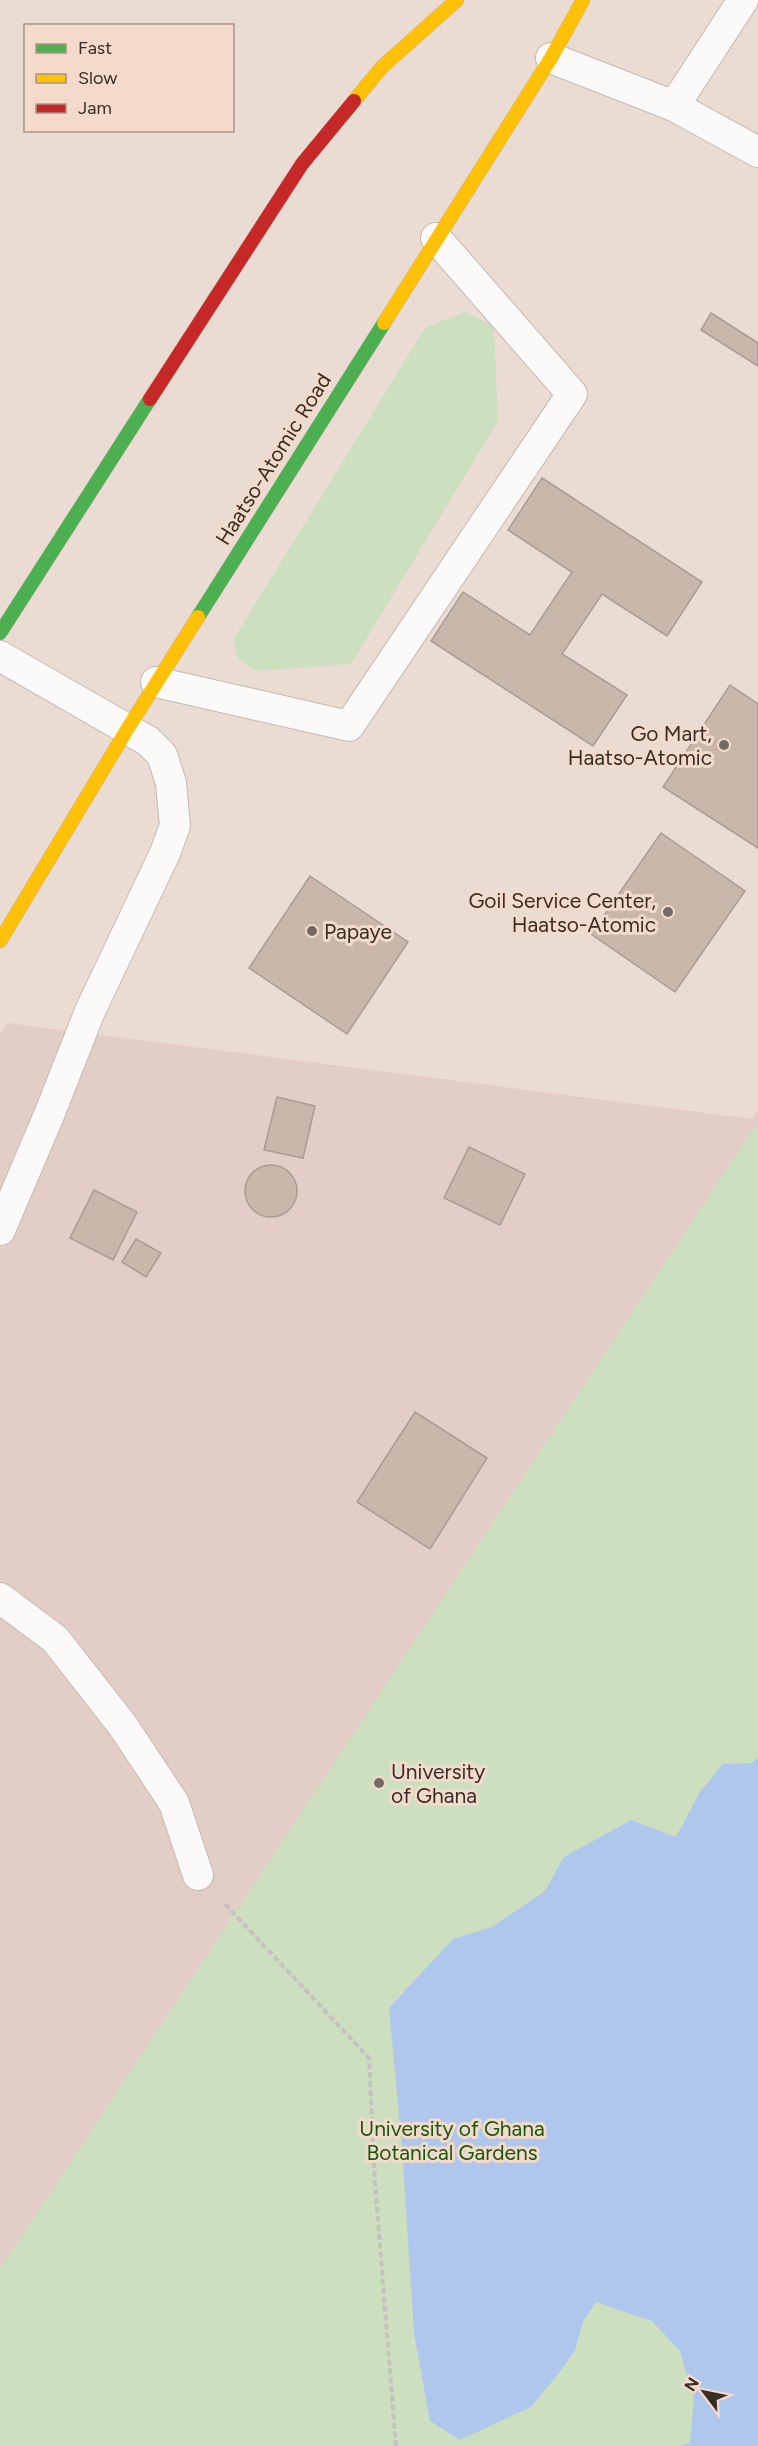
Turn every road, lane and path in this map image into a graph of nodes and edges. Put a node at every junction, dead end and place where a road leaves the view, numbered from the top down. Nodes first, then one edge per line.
1 (457, 0) edge
2 (583, 0) edge
3 (743, 0) edge
4 (551, 58) junction
5 (674, 106) junction
6 (758, 152) edge
7 (436, 238) junction
8 (0, 633) edge
9 (0, 656) edge
10 (156, 682) junction
11 (128, 728) junction
12 (0, 941) edge
13 (0, 1230) edge
14 (0, 1598) edge
15 (198, 1875) joint
16 (396, 2446) edge

1 - 8 main road
2 - 4 main road, Haatso-Atomic Road
3 - 5 lane
4 - 5 lane
4 - 7 main road, Haatso-Atomic Road
5 - 6 lane
7 - 10 main road, Haatso-Atomic Road
7 - 10 lane
9 - 11 lane
10 - 11 main road, Haatso-Atomic Road
11 - 12 main road, Haatso-Atomic Road
11 - 13 lane
14 - 15 lane
15 - 16 path

